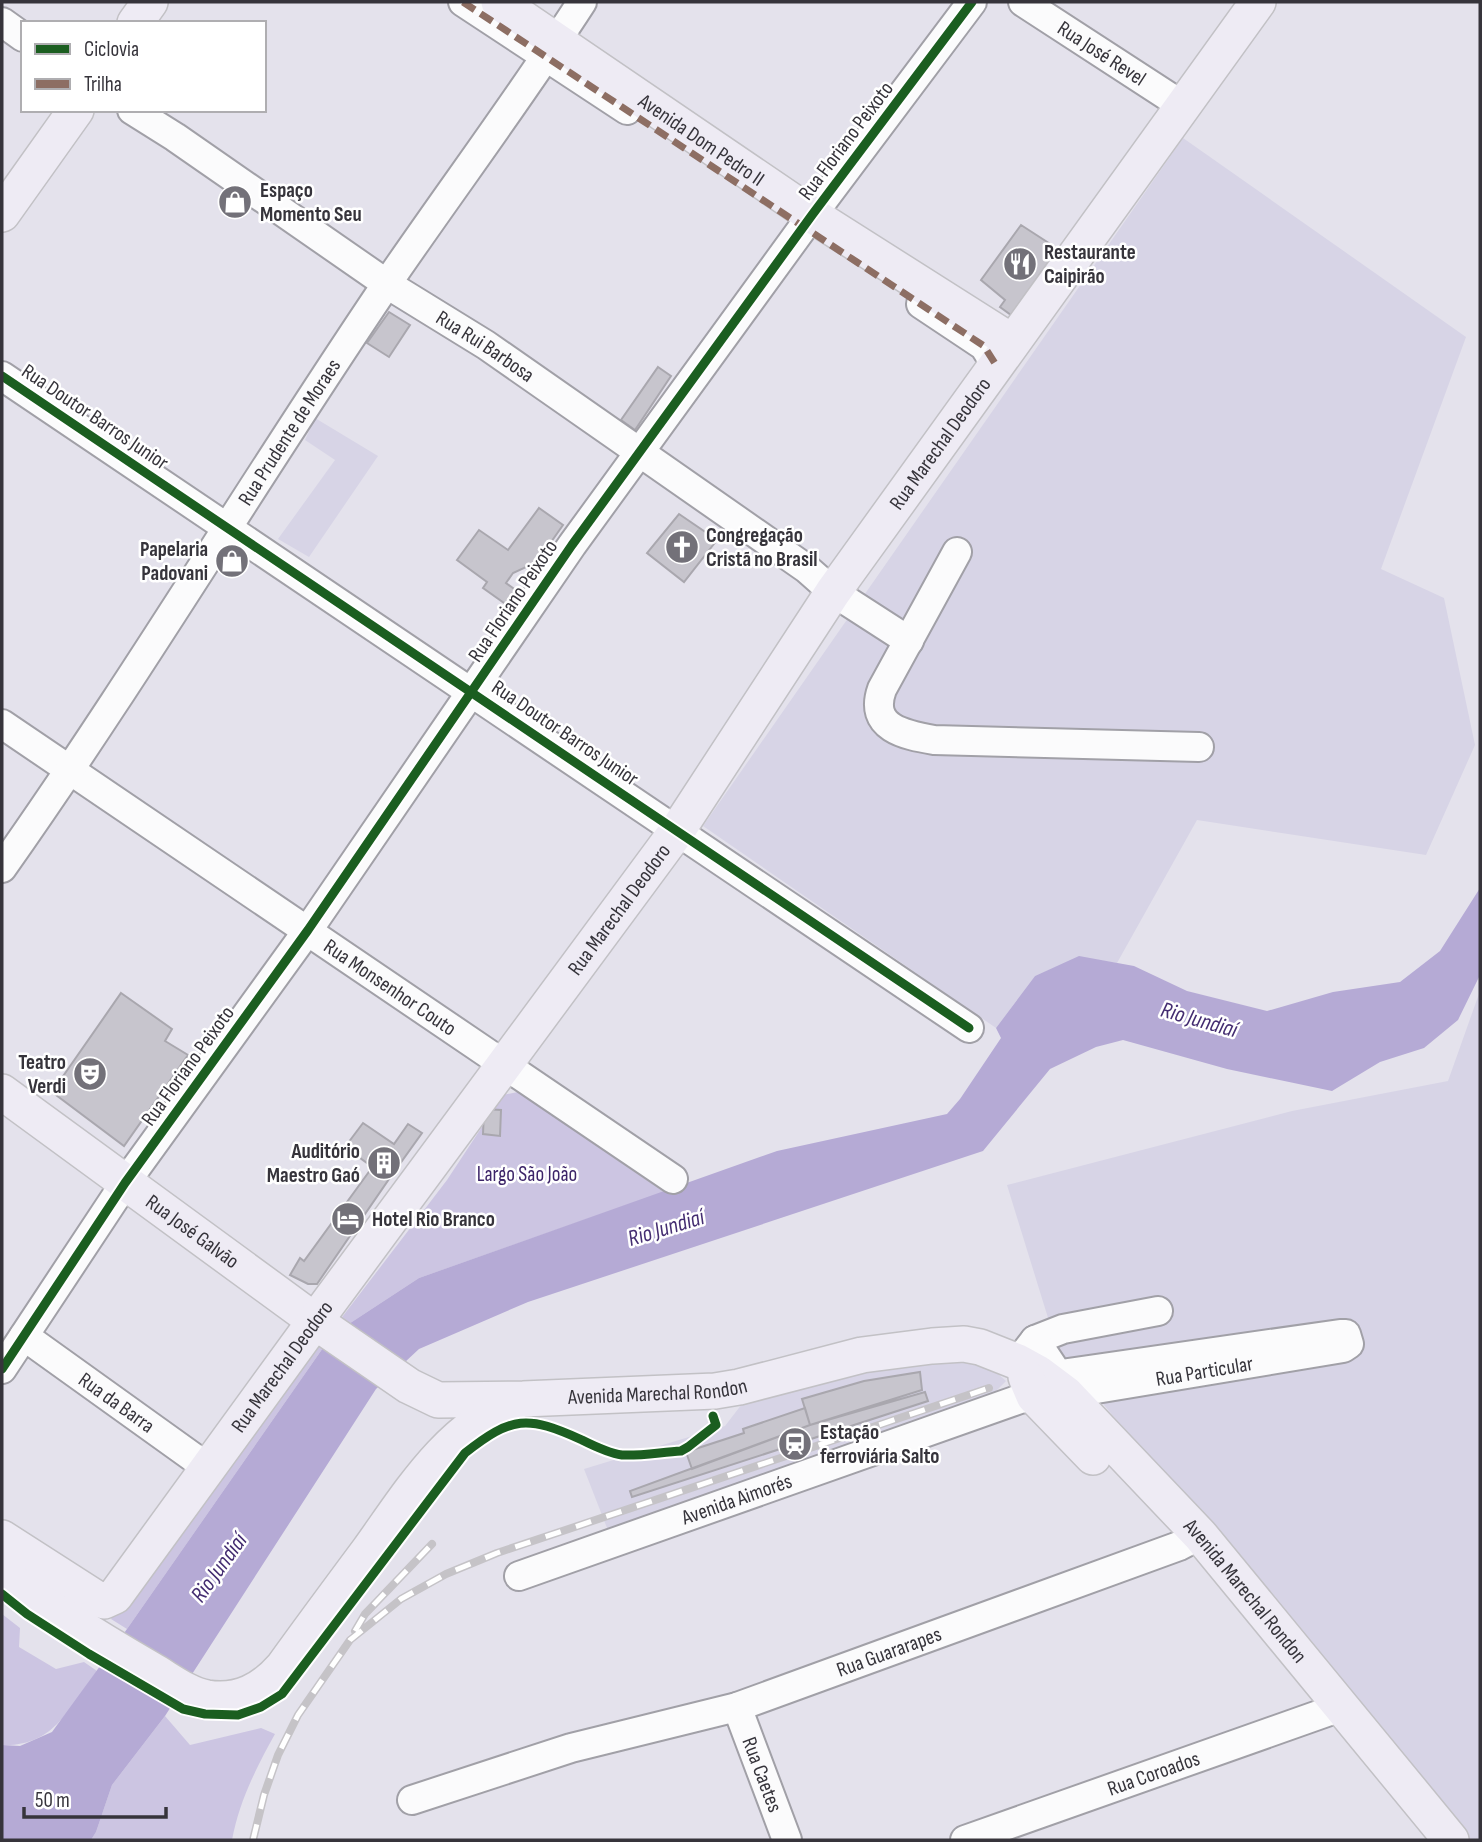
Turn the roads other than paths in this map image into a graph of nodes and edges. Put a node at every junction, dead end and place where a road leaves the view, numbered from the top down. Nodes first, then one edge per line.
1 (150, 2) edge
2 (463, 2) edge
3 (499, 2) edge
4 (582, 2) edge
5 (972, 2) edge
6 (1023, 2) edge
7 (1258, 2) edge
8 (136, 21) edge
9 (2, 22) edge
10 (21, 36) edge
11 (552, 49) junction
12 (1183, 106) junction
13 (75, 112) edge
14 (135, 112) edge
15 (2, 214) edge
16 (809, 221) junction
17 (387, 284) junction
18 (1004, 354) junction
19 (2, 376) edge
20 (641, 453) junction
21 (227, 527) junction
22 (957, 552) dead end
23 (834, 592) junction
24 (908, 641) junction
25 (472, 691) junction
26 (2, 724) edge
27 (1199, 747) dead end
28 (70, 771) junction
29 (677, 831) junction
30 (2, 868) edge
31 (307, 930) junction
32 (968, 1028) dead end
33 (504, 1065) junction
34 (2, 1092) edge
35 (673, 1179) dead end
36 (125, 1183) junction
37 (1158, 1311) dead end
38 (320, 1325) junction
39 (24, 1336) junction
40 (1026, 1351) junction
41 (2, 1369) edge
42 (423, 1393) junction
43 (1050, 1395) junction
44 (523, 1399) junction
45 (449, 1446) junction
46 (208, 1468) junction
47 (2, 1538) edge
48 (1189, 1541) junction
49 (2, 1572) edge
50 (519, 1576) dead end
51 (737, 1707) junction
52 (1330, 1712) junction
53 (412, 1800) dead end
54 (787, 1840) edge
55 (965, 1840) edge
56 (1420, 1840) edge
57 (1451, 1840) edge

1 - 8 main road
2 - 11 street
3 - 11 main road, Avenida Dom Pedro II
4 - 11 street, Rua Prudente de Moraes
5 - 16 street, Rua Floriano Peixoto
6 - 12 street, Rua José Revel
7 - 12 main road, Rua Marechal Deodoro
9 - 10 street
11 - 16 main road, Avenida Dom Pedro II
11 - 17 street, Rua Prudente de Moraes
12 - 18 main road, Rua Marechal Deodoro
13 - 15 main road
14 - 17 street, Rua Rui Barbosa
16 - 18 main road, Avenida Dom Pedro II
16 - 20 street, Rua Floriano Peixoto
17 - 20 street, Rua Rui Barbosa
17 - 21 street, Rua Prudente de Moraes
18 - 23 main road, Rua Marechal Deodoro
19 - 21 street, Rua Doutor Barros Junior
20 - 23 street, Rua Rui Barbosa
20 - 25 street, Rua Floriano Peixoto
21 - 25 street, Rua Doutor Barros Junior
21 - 28 street, Rua Prudente de Moraes
22 - 24 street
23 - 24 street, Rua Rui Barbosa
23 - 29 main road, Rua Marechal Deodoro
24 - 27 street
25 - 29 street, Rua Doutor Barros Junior
25 - 31 street, Rua Floriano Peixoto
26 - 28 street, Rua Monsenhor Couto
28 - 30 street, Rua Prudente de Moraes
28 - 31 street, Rua Monsenhor Couto
29 - 32 street, Rua Doutor Barros Junior
29 - 33 main road, Rua Marechal Deodoro
31 - 33 street, Rua Monsenhor Couto
31 - 36 street, Rua Floriano Peixoto
33 - 35 street, Rua Monsenhor Couto
33 - 38 main road, Rua Marechal Deodoro
34 - 36 main road, Rua José Galvão
36 - 38 main road, Rua José Galvão
36 - 39 street, Rua Floriano Peixoto
37 - 40 street
38 - 42 main road
38 - 46 main road, Rua Marechal Deodoro
39 - 41 street, Rua Floriano Peixoto
39 - 46 street, Rua da Barra
40 - 43 main road, Avenida Marechal Rondon
40 - 43 street, Rua Particular
40 - 44 main road, Avenida Marechal Rondon
42 - 44 main road, Avenida Marechal Rondon
42 - 45 main road
43 - 48 main road, Avenida Marechal Rondon
43 - 50 street, Avenida Aimorés
44 - 45 main road
45 - 49 main road
46 - 47 main road, Rua Marechal Deodoro
48 - 51 street, Rua Guararapes
48 - 52 main road, Avenida Marechal Rondon
51 - 53 street, Rua Guararapes
51 - 54 street, Rua Caetes
52 - 55 street, Rua Coroados
52 - 56 main road, Avenida Marechal Rondon
52 - 57 main road, Avenida Marechal Rondon

